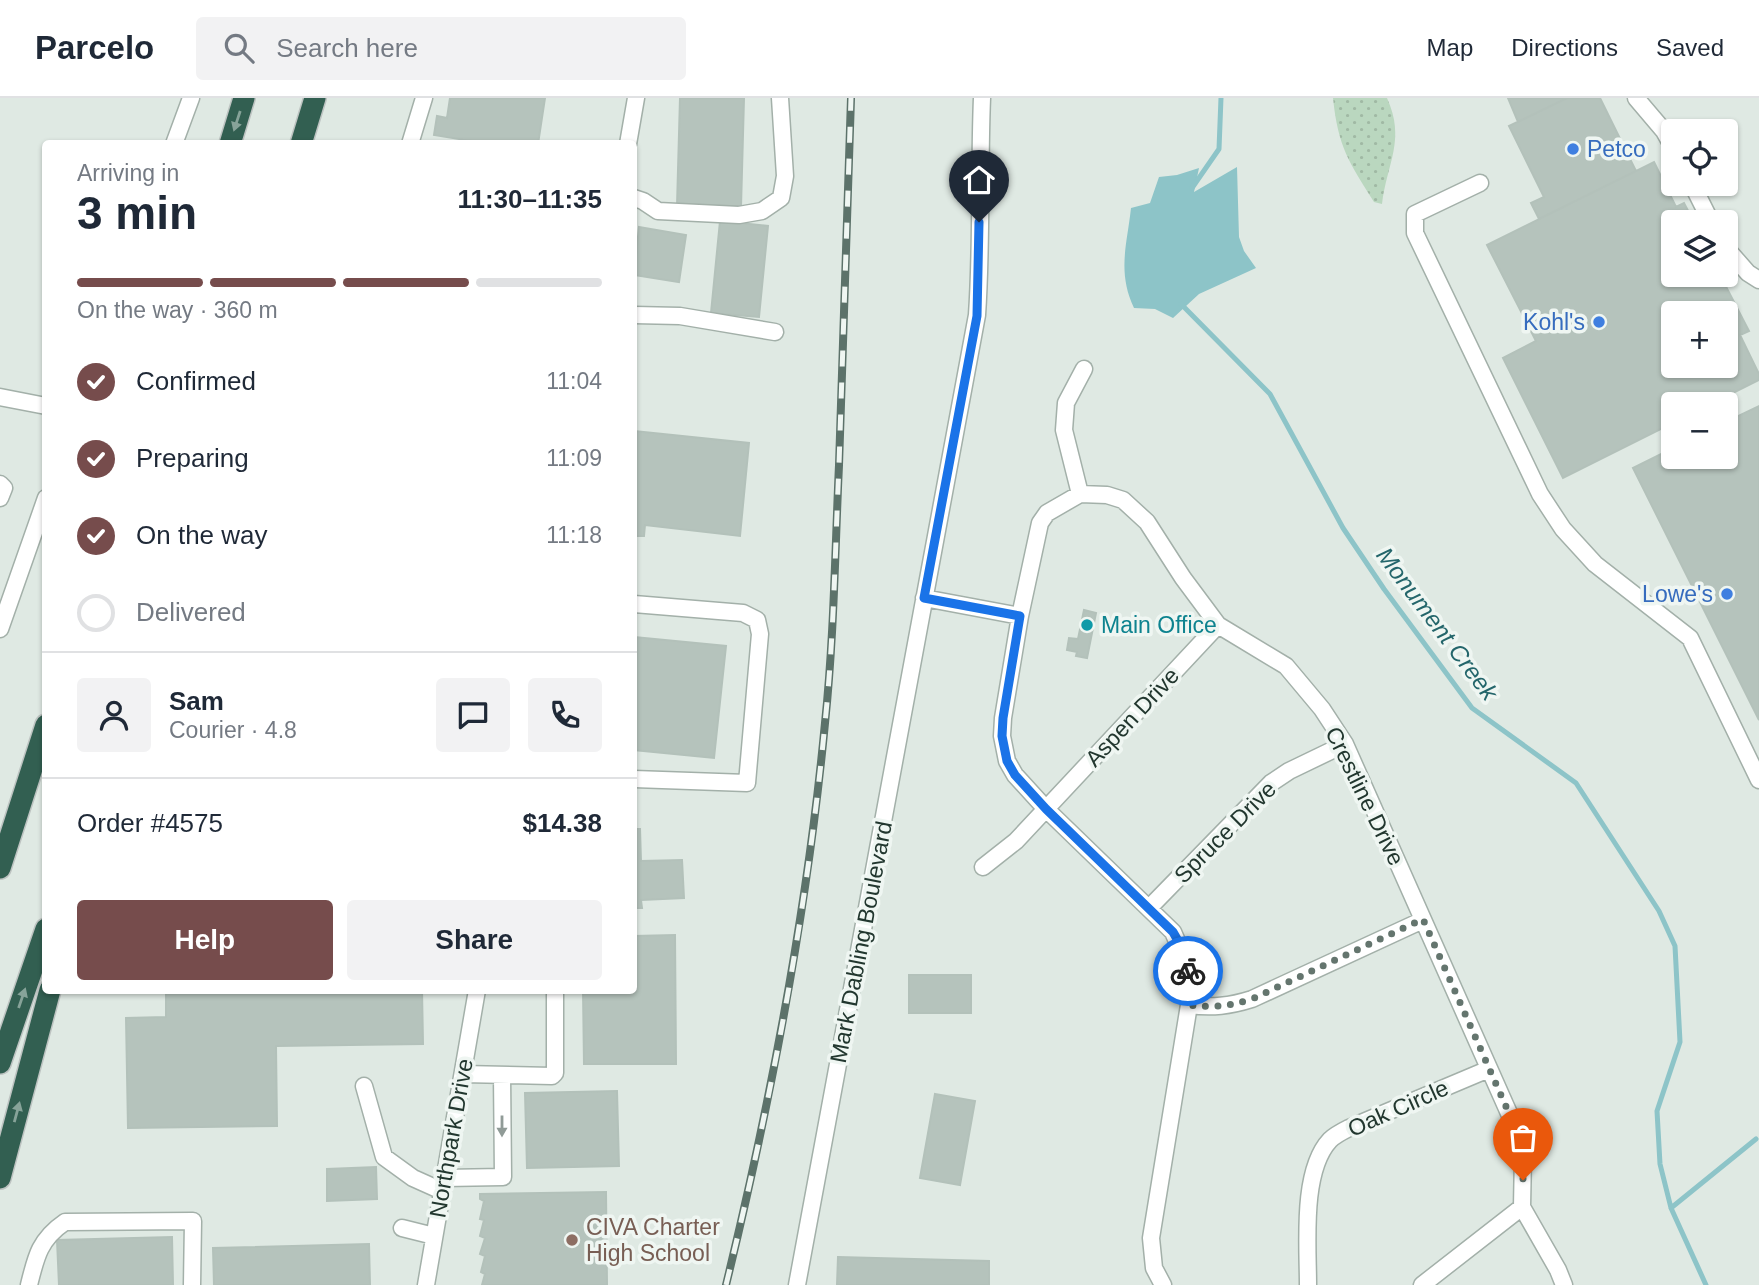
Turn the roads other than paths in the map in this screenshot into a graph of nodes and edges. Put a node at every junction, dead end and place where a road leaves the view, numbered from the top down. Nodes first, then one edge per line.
1 (191, 98) edge
2 (244, 98) edge
3 (315, 98) edge
4 (424, 98) edge
5 (636, 98) edge
6 (780, 98) edge
7 (982, 98) edge
8 (1636, 98) edge
9 (1661, 127) edge
10 (175, 140) edge
11 (231, 140) edge
12 (302, 140) edge
13 (411, 140) edge
14 (629, 140) edge
15 (1480, 183) dead end
16 (637, 199) edge
17 (1738, 262) edge
18 (1759, 280) edge
19 (637, 315) edge
20 (775, 332) dead end
21 (1084, 369) dead end
22 (0, 397) edge
23 (42, 405) edge
24 (0, 484) edge
25 (1080, 494) junction
26 (0, 498) edge
27 (42, 509) edge
28 (924, 598) junction
29 (637, 604) edge
30 (1020, 616) junction
31 (1218, 625) junction
32 (0, 627) edge
33 (42, 737) edge
34 (1345, 744) junction
35 (637, 779) edge
36 (1759, 780) edge
37 (27, 784) junction
38 (1046, 809) junction
39 (0, 847) edge
40 (984, 867) dead end
41 (0, 868) edge
42 (1149, 908) junction
43 (1423, 919) junction
44 (42, 941) edge
45 (49, 994) edge
46 (477, 994) edge
47 (555, 994) edge
48 (1189, 1005) junction
49 (0, 1063) edge
50 (1489, 1069) junction
51 (463, 1074) junction
52 (502, 1075) junction
53 (364, 1086) dead end
54 (0, 1178) edge
55 (443, 1185) junction
56 (1522, 1208) junction
57 (402, 1228) dead end
58 (434, 1236) junction
59 (29, 1285) edge
60 (192, 1285) edge
61 (426, 1285) edge
62 (797, 1285) edge
63 (1163, 1285) edge
64 (1308, 1285) edge
65 (1422, 1285) edge
66 (1564, 1285) edge

1 - 10 street
2 -> 11 highway
3 - 12 highway
4 - 13 street
5 - 14 street
6 - 16 street
7 - 28 street, Mark Dabling Boulevard
8 - 9 street
15 - 36 street
17 - 18 street
19 - 20 street
21 - 25 street
22 - 23 street
24 - 26 street
25 - 30 street
25 - 31 street, Crestline Drive
27 - 32 street
28 - 30 street
28 - 62 street, Mark Dabling Boulevard
29 - 35 street
30 - 38 street
31 - 34 street, Crestline Drive
31 - 38 street, Aspen Drive
33 - 37 highway
34 - 42 street, Spruce Drive
34 - 43 street, Crestline Drive
37 - 39 highway
37 - 41 highway
38 - 40 street, Aspen Drive
38 - 42 street
42 - 48 street
43 - 48 street
43 - 50 street, Crestline Drive
49 -> 44 highway
54 -> 45 highway
46 - 51 street, Northpark Drive
47 - 52 street
48 - 63 street
50 - 56 street, Crestline Drive
50 - 64 street, Oak Circle
51 - 52 street
51 - 55 street, Northpark Drive
52 -> 55 street
53 - 55 street
55 - 58 street, Northpark Drive
56 - 65 street
56 - 66 street
57 - 58 street
58 - 61 street, Northpark Drive
59 - 60 street

